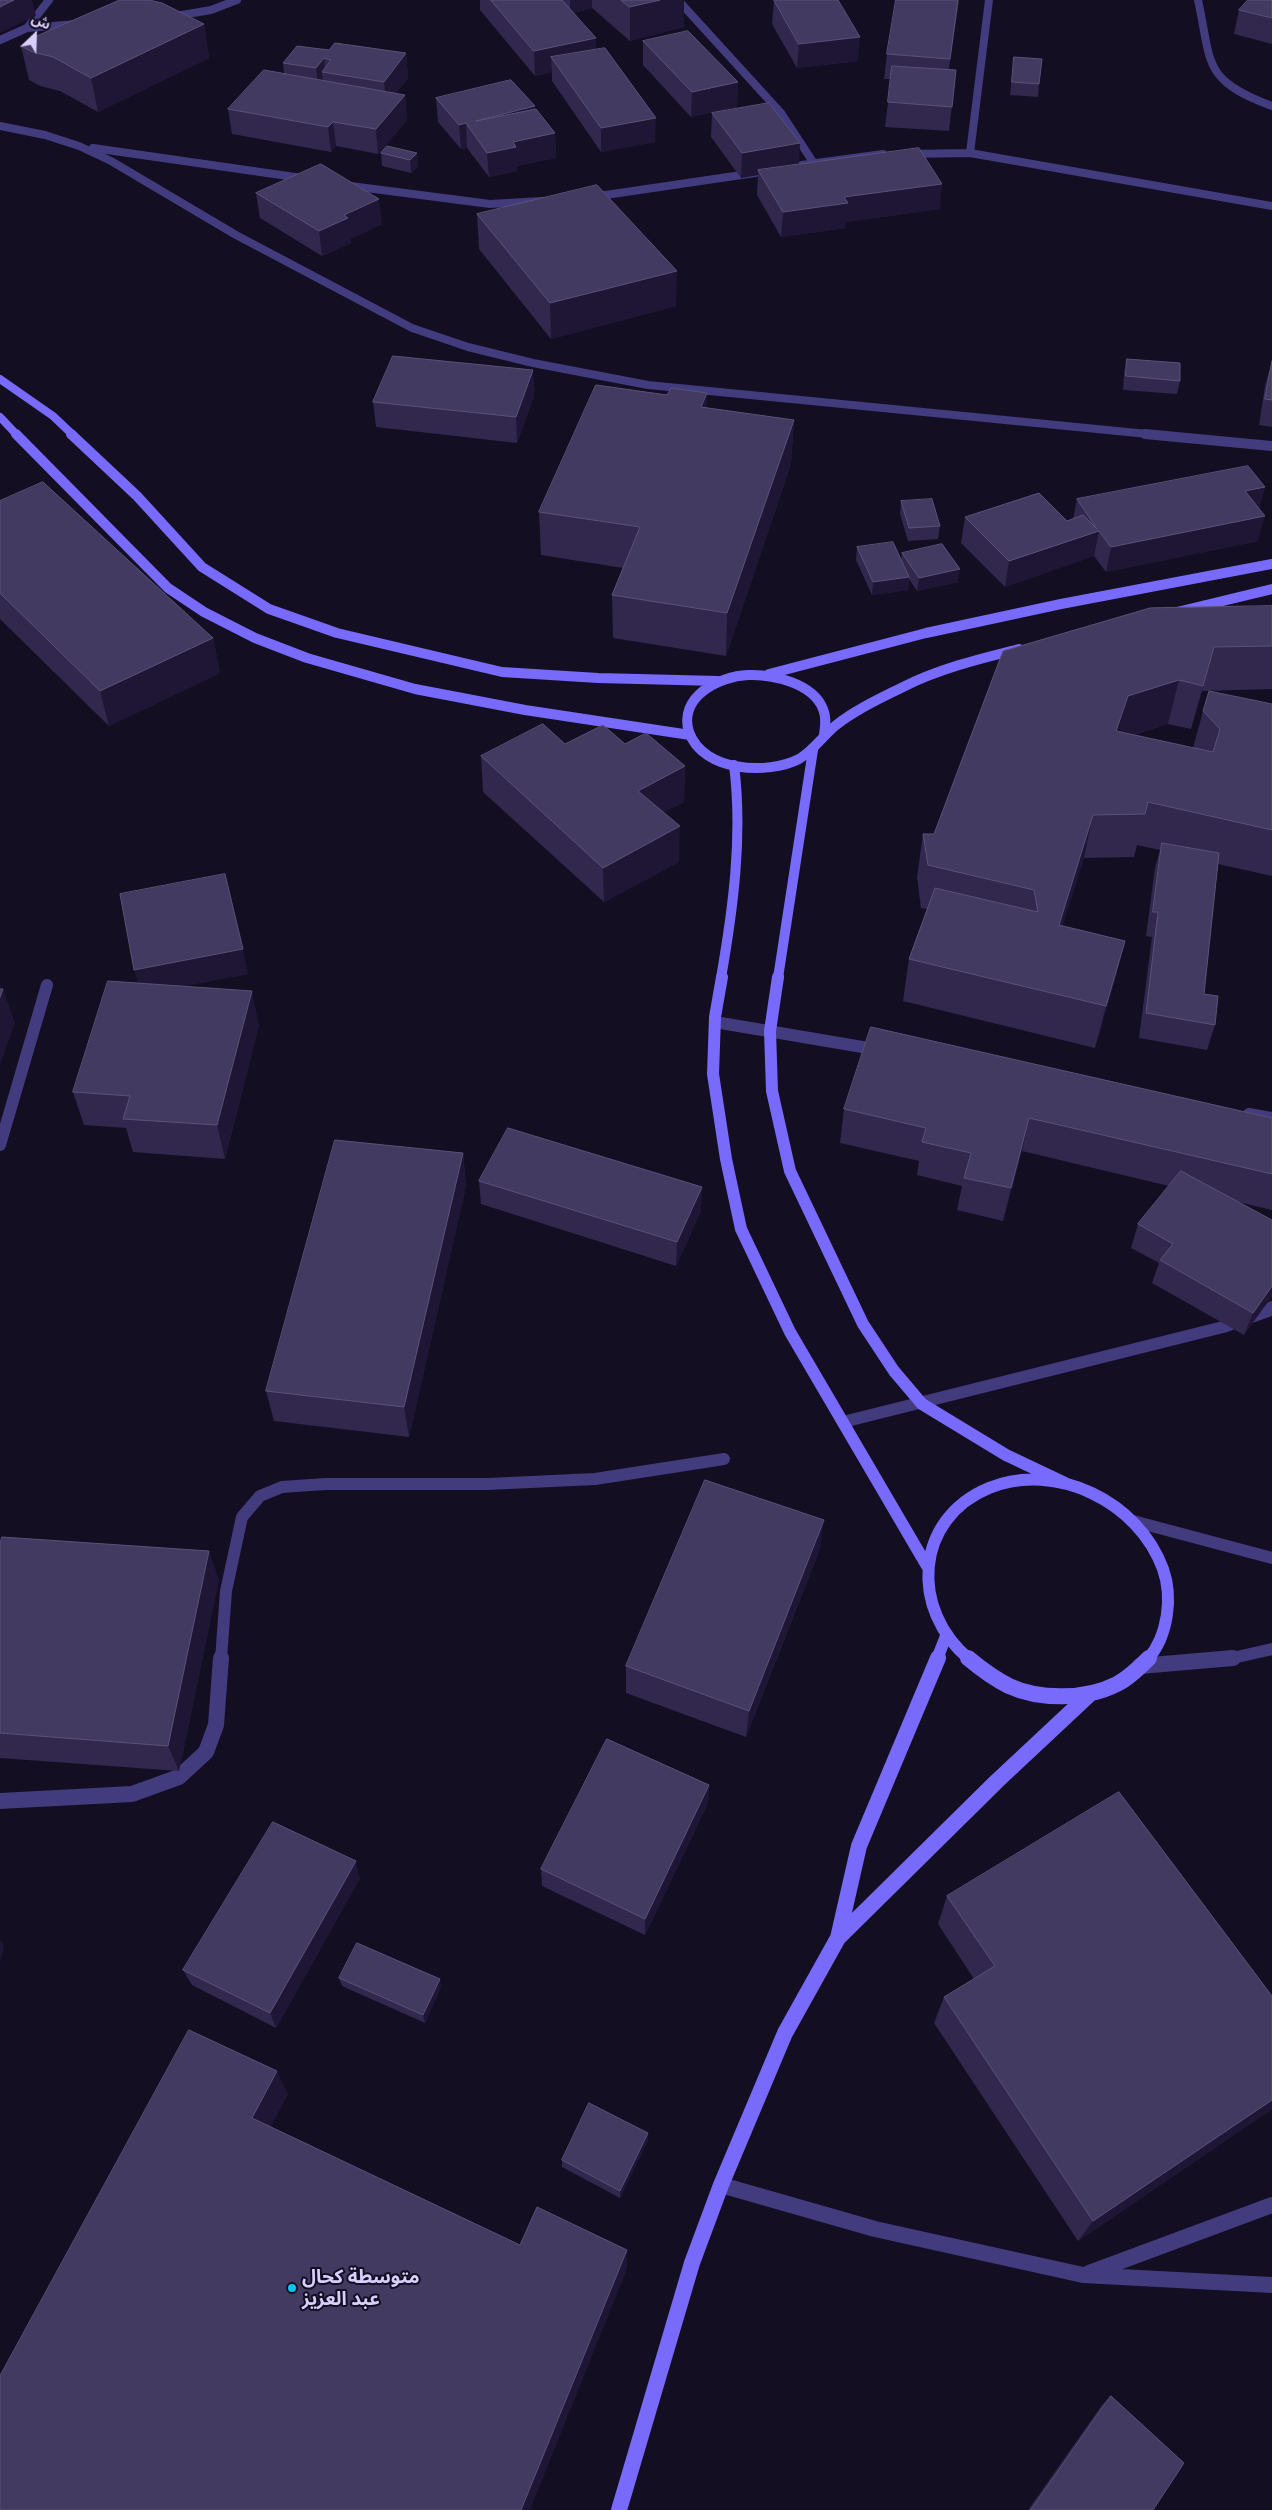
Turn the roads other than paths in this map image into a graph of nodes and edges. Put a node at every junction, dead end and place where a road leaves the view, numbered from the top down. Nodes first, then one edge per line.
1 (49, 0) edge
2 (237, 0) edge
3 (678, 0) edge
4 (989, 0) edge
5 (1198, 0) edge
6 (164, 18) edge
7 (88, 24) edge
8 (27, 28) junction
9 (0, 40) edge
10 (1272, 106) edge
11 (0, 126) edge
12 (79, 146) junction
13 (970, 153) junction
14 (813, 162) junction
15 (777, 169) edge
16 (768, 171) edge
17 (319, 181) edge
18 (338, 184) edge
19 (581, 198) edge
20 (548, 201) edge
21 (1272, 206) edge
22 (0, 379) edge
23 (0, 417) edge
24 (1272, 446) edge
25 (1272, 564) edge
26 (1272, 589) edge
27 (1166, 614) edge
28 (1030, 646) edge
29 (765, 675) junction
30 (720, 681) junction
31 (690, 735) junction
32 (824, 735) junction
33 (813, 750) junction
34 (734, 765) junction
35 (47, 985) dead end
36 (715, 1022) junction
37 (770, 1031) junction
38 (888, 1051) edge
39 (1233, 1111) edge
40 (1272, 1118) edge
41 (0, 1145) edge
42 (1272, 1307) edge
43 (922, 1404) junction
44 (843, 1422) junction
45 (724, 1459) dead end
46 (1065, 1483) junction
47 (1133, 1521) junction
48 (1272, 1558) edge
49 (927, 1566) junction
50 (946, 1636) junction
51 (1272, 1649) edge
52 (1140, 1666) junction
53 (1090, 1694) junction
54 (0, 1801) edge
55 (838, 1938) junction
56 (721, 2185) junction
57 (1272, 2205) edge
58 (1083, 2275) junction
59 (1272, 2285) edge
60 (619, 2510) edge

1 - 8 street
2 - 6 street
3 - 14 street
4 - 13 street
5 - 10 street
7 - 8 street
8 - 9 street
11 - 12 street
12 - 17 street
12 - 24 street
13 - 14 street
13 - 21 street
14 - 15 street
16 - 19 street
18 - 20 street
22 - 30 main road
23 - 31 main road
25 - 29 main road
26 - 27 main road
28 - 32 main road
29 - 30 main road
29 - 32 main road
30 - 31 main road
31 - 34 main road
32 - 33 main road
33 - 34 main road
33 - 37 main road
34 - 36 main road
35 - 41 street
36 - 37 street
36 - 44 main road
37 - 38 street
37 - 43 main road
39 - 40 street
42 - 43 street
43 - 44 street
43 - 46 main road
44 - 49 main road
45 - 54 street
46 - 47 main road
46 - 49 main road
47 - 48 street
47 - 52 main road
49 - 50 main road
50 - 53 main road
50 - 55 main road
51 - 52 street
52 - 53 main road
53 - 55 main road
55 - 56 main road
56 - 58 street
56 - 60 main road
57 - 58 street
58 - 59 street

